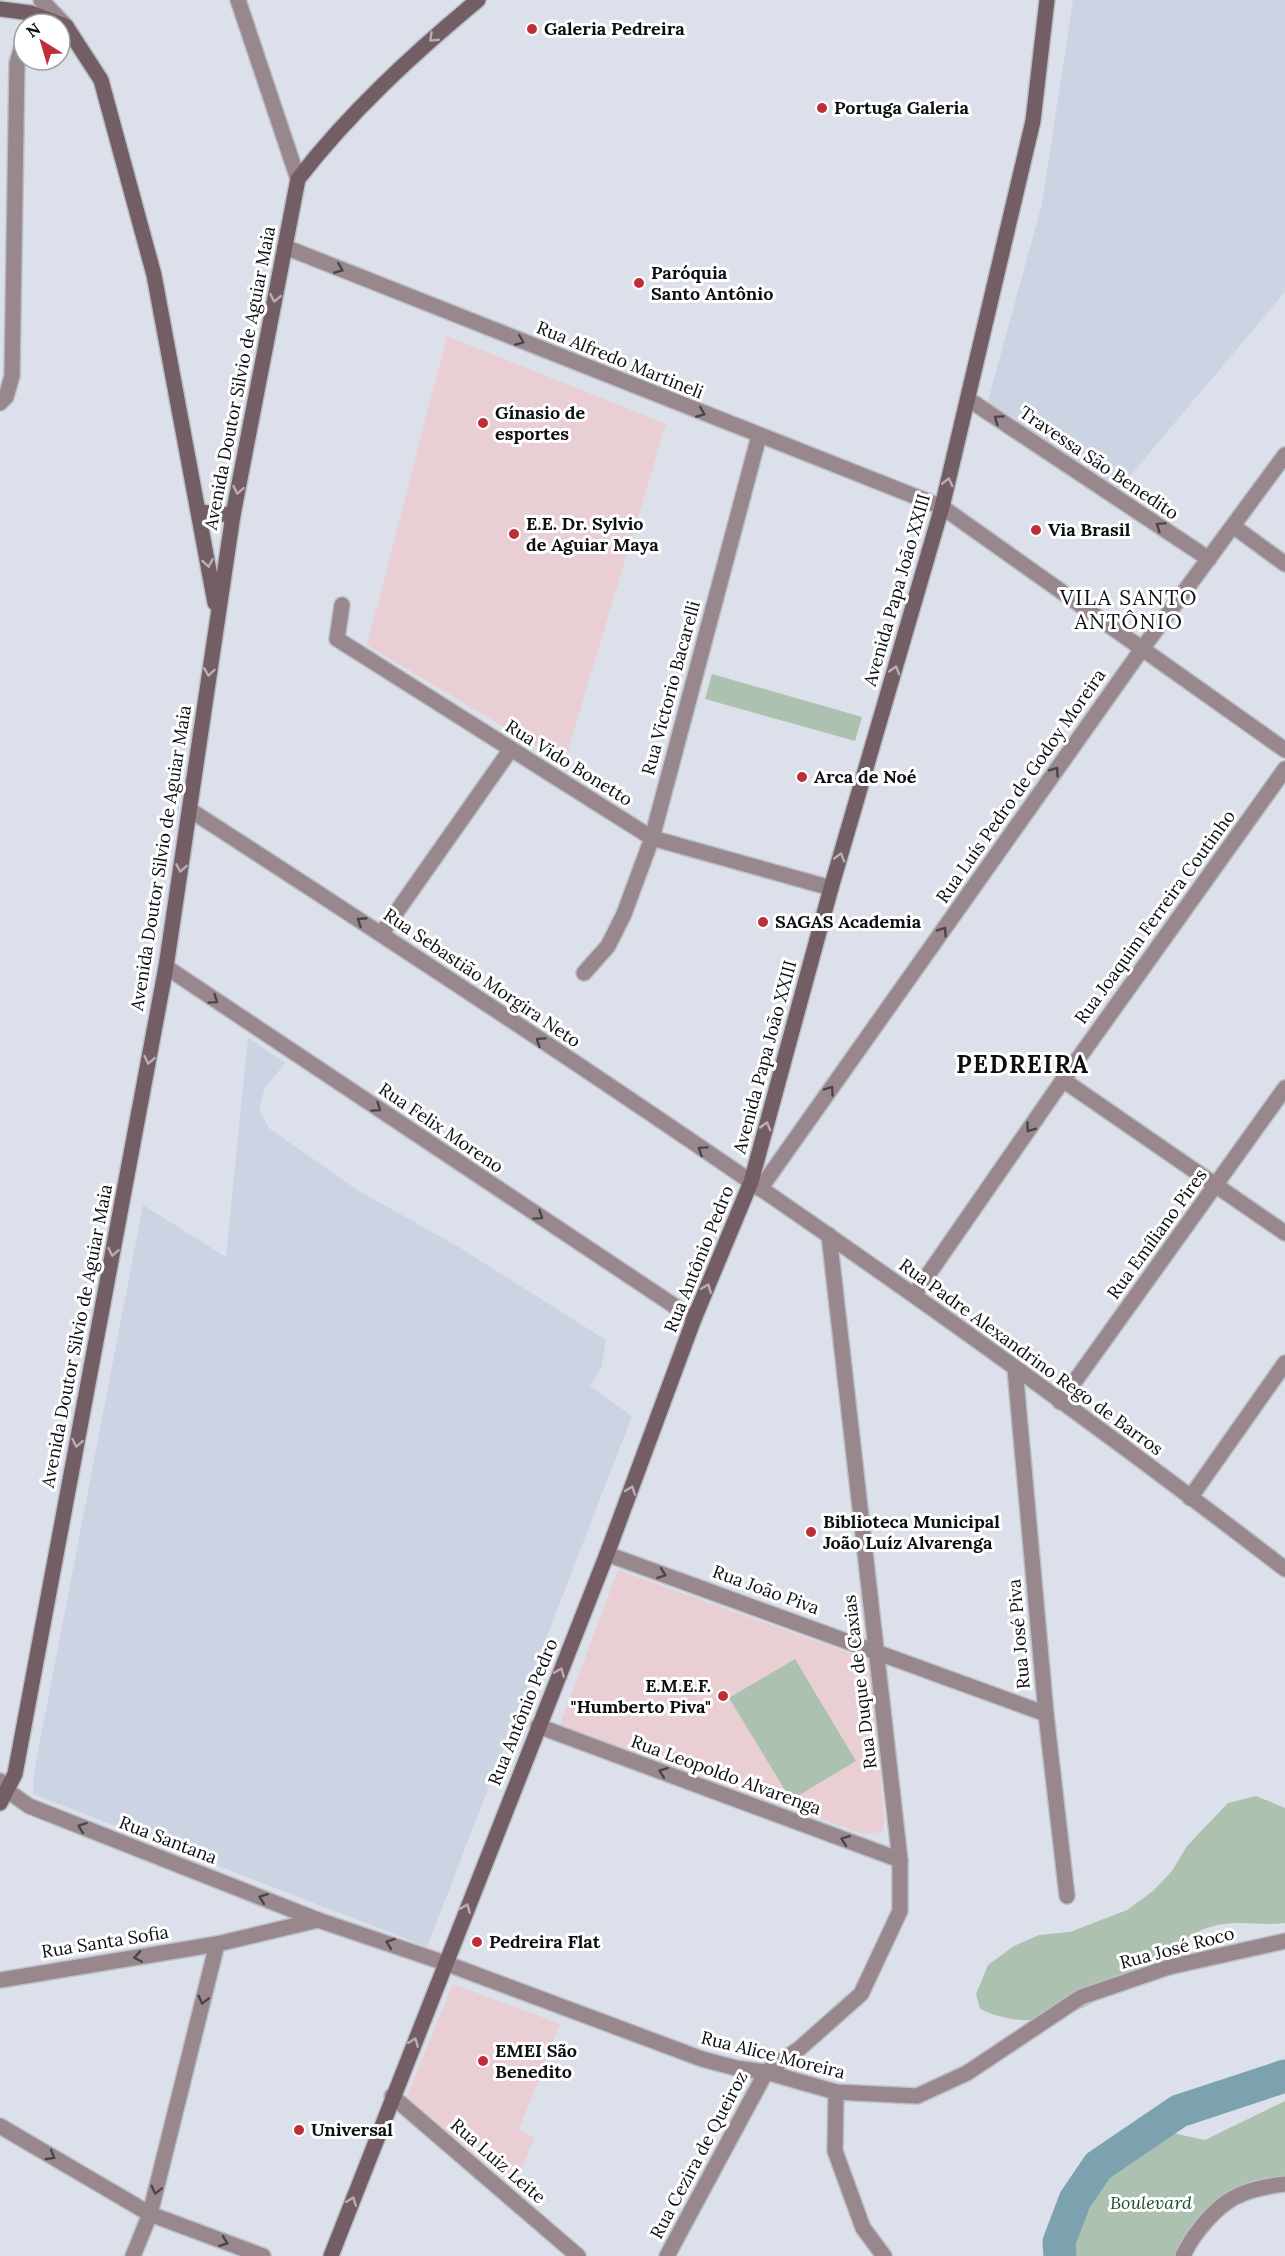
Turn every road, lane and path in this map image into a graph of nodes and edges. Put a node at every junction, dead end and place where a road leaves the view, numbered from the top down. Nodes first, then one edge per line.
1 (41, 0) edge
2 (238, 0) edge
3 (478, 0) edge
4 (1047, 0) edge
5 (51, 12) edge
6 (72, 39) edge
7 (17, 72) edge
8 (298, 179) junction
9 (285, 247) junction
10 (968, 399) junction
11 (3, 400) edge
12 (759, 436) junction
13 (1285, 455) edge
14 (942, 507) junction
15 (199, 512) junction
16 (233, 515) junction
17 (1233, 526) junction
18 (1209, 559) junction
19 (1285, 564) edge
20 (342, 605) dead end
21 (217, 614) junction
22 (1142, 649) junction
23 (511, 749) junction
24 (1285, 750) edge
25 (1285, 769) edge
26 (190, 810) junction
27 (651, 838) junction
28 (831, 888) junction
29 (381, 934) junction
30 (166, 967) junction
31 (584, 973) dead end
32 (1063, 1080) junction
33 (1285, 1088) edge
34 (1216, 1185) junction
35 (755, 1186) junction
36 (1285, 1233) edge
37 (829, 1235) junction
38 (914, 1295) junction
39 (694, 1319) junction
40 (1285, 1363) edge
41 (1015, 1369) junction
42 (1060, 1402) junction
43 (1190, 1498) junction
44 (607, 1554) junction
45 (1285, 1569) edge
46 (876, 1650) junction
47 (1046, 1714) junction
48 (538, 1726) junction
49 (3, 1792) edge
50 (900, 1860) junction
51 (1067, 1896) dead end
52 (318, 1920) junction
53 (1285, 1941) edge
54 (217, 1944) junction
55 (445, 1963) junction
56 (0, 1980) edge
57 (1081, 1998) joint
58 (766, 2072) junction
59 (836, 2092) junction
60 (392, 2096) junction
61 (0, 2126) edge
62 (1285, 2184) edge
63 (150, 2214) junction
64 (133, 2256) edge
65 (263, 2256) edge
66 (331, 2256) edge
67 (578, 2256) edge
68 (667, 2256) edge
69 (884, 2256) edge
70 (1183, 2256) edge

1 - 5 street
2 - 8 street
3 -> 8 main road, Avenida Doutor Silvio de Aguiar Maia
4 - 10 main road, Avenida Papa João XXIII
6 - 15 main road
7 - 11 street
8 - 9 main road, Avenida Doutor Silvio de Aguiar Maia
9 -> 12 street, Rua Alfredo Martineli
9 -> 16 main road, Avenida Doutor Silvio de Aguiar Maia
14 -> 10 main road, Avenida Papa João XXIII
18 -> 10 street, Travessa São Benedito
12 - 14 street, Rua Alfredo Martineli
12 - 27 street, Rua Victorio Bacarelli
13 - 17 street, Rua Luís Pedro de Godoy Moreira
14 - 22 street, Rua Alfredo Martineli
28 -> 14 main road, Avenida Papa João XXIII
15 - 16 main road
15 -> 21 main road
16 - 21 main road, Avenida Doutor Silvio de Aguiar Maia
17 - 18 street, Rua Luís Pedro de Godoy Moreira
17 - 19 street
18 - 22 street, Rua Luís Pedro de Godoy Moreira
20 - 23 street, Rua Vido Bonetto
21 -> 26 main road, Avenida Doutor Silvio de Aguiar Maia
22 - 24 street, Rua Alfredo Martineli
35 -> 22 street, Rua Luís Pedro de Godoy Moreira
23 - 27 street, Rua Vido Bonetto
23 - 29 street
25 - 32 street, Rua Joaquim Ferreira Coutinho
29 -> 26 street, Rua Sebastião Morgira Neto
26 -> 30 main road, Avenida Doutor Silvio de Aguiar Maia
27 - 28 street, Rua Vido Bonetto
27 - 31 street, Rua Victorio Bacarelli
35 -> 28 main road, Avenida Papa João XXIII
35 -> 29 street, Rua Sebastião Morgira Neto
30 -> 39 street, Rua Felix Moreno
30 -> 49 main road, Avenida Doutor Silvio de Aguiar Maia
32 - 34 street
32 -> 38 street, Rua Joaquim Ferreira Coutinho
33 - 34 street, Rua Emíliano Pires
34 - 36 street
34 - 42 street, Rua Emíliano Pires
35 - 37 street, Rua Padre Alexandrino Rego de Barros
39 -> 35 main road, Rua Antônio Pedro
37 - 38 street, Rua Padre Alexandrino Rego de Barros
37 - 46 street, Rua Duque de Caxias
38 - 41 street, Rua Padre Alexandrino Rego de Barros
44 -> 39 main road, Rua Antônio Pedro
40 - 43 street
41 - 42 street, Rua Padre Alexandrino Rego de Barros
41 - 47 street, Rua José Piva
42 - 43 street, Rua Padre Alexandrino Rego de Barros
43 - 45 street, Rua Padre Alexandrino Rego de Barros
44 -> 46 street, Rua João Piva
48 -> 44 main road, Rua Antônio Pedro
46 - 47 street, Rua João Piva
46 - 50 street, Rua Duque de Caxias
47 - 51 street, Rua José Piva
50 -> 48 street, Rua Leopoldo Alvarenga
55 -> 48 main road, Rua Antônio Pedro
52 -> 49 street, Rua Santana
50 - 58 street, Rua Duque de Caxias
52 - 54 street, Rua Santa Sofia
55 -> 52 street, Rua Santana
53 - 57 street, Rua José Roco
54 -> 56 street, Rua Santa Sofia
54 -> 63 street
55 - 58 street, Rua Alice Moreira
60 -> 55 main road, Rua Antônio Pedro
57 - 59 street, Rua Alice Moreira
58 - 59 street, Rua Alice Moreira
58 - 68 street, Rua Cezira de Queiroz
59 - 69 street
66 -> 60 main road, Rua Antônio Pedro
60 - 67 street, Rua Luiz Leite
61 -> 63 street
62 - 70 street
63 - 64 street
63 -> 65 street

